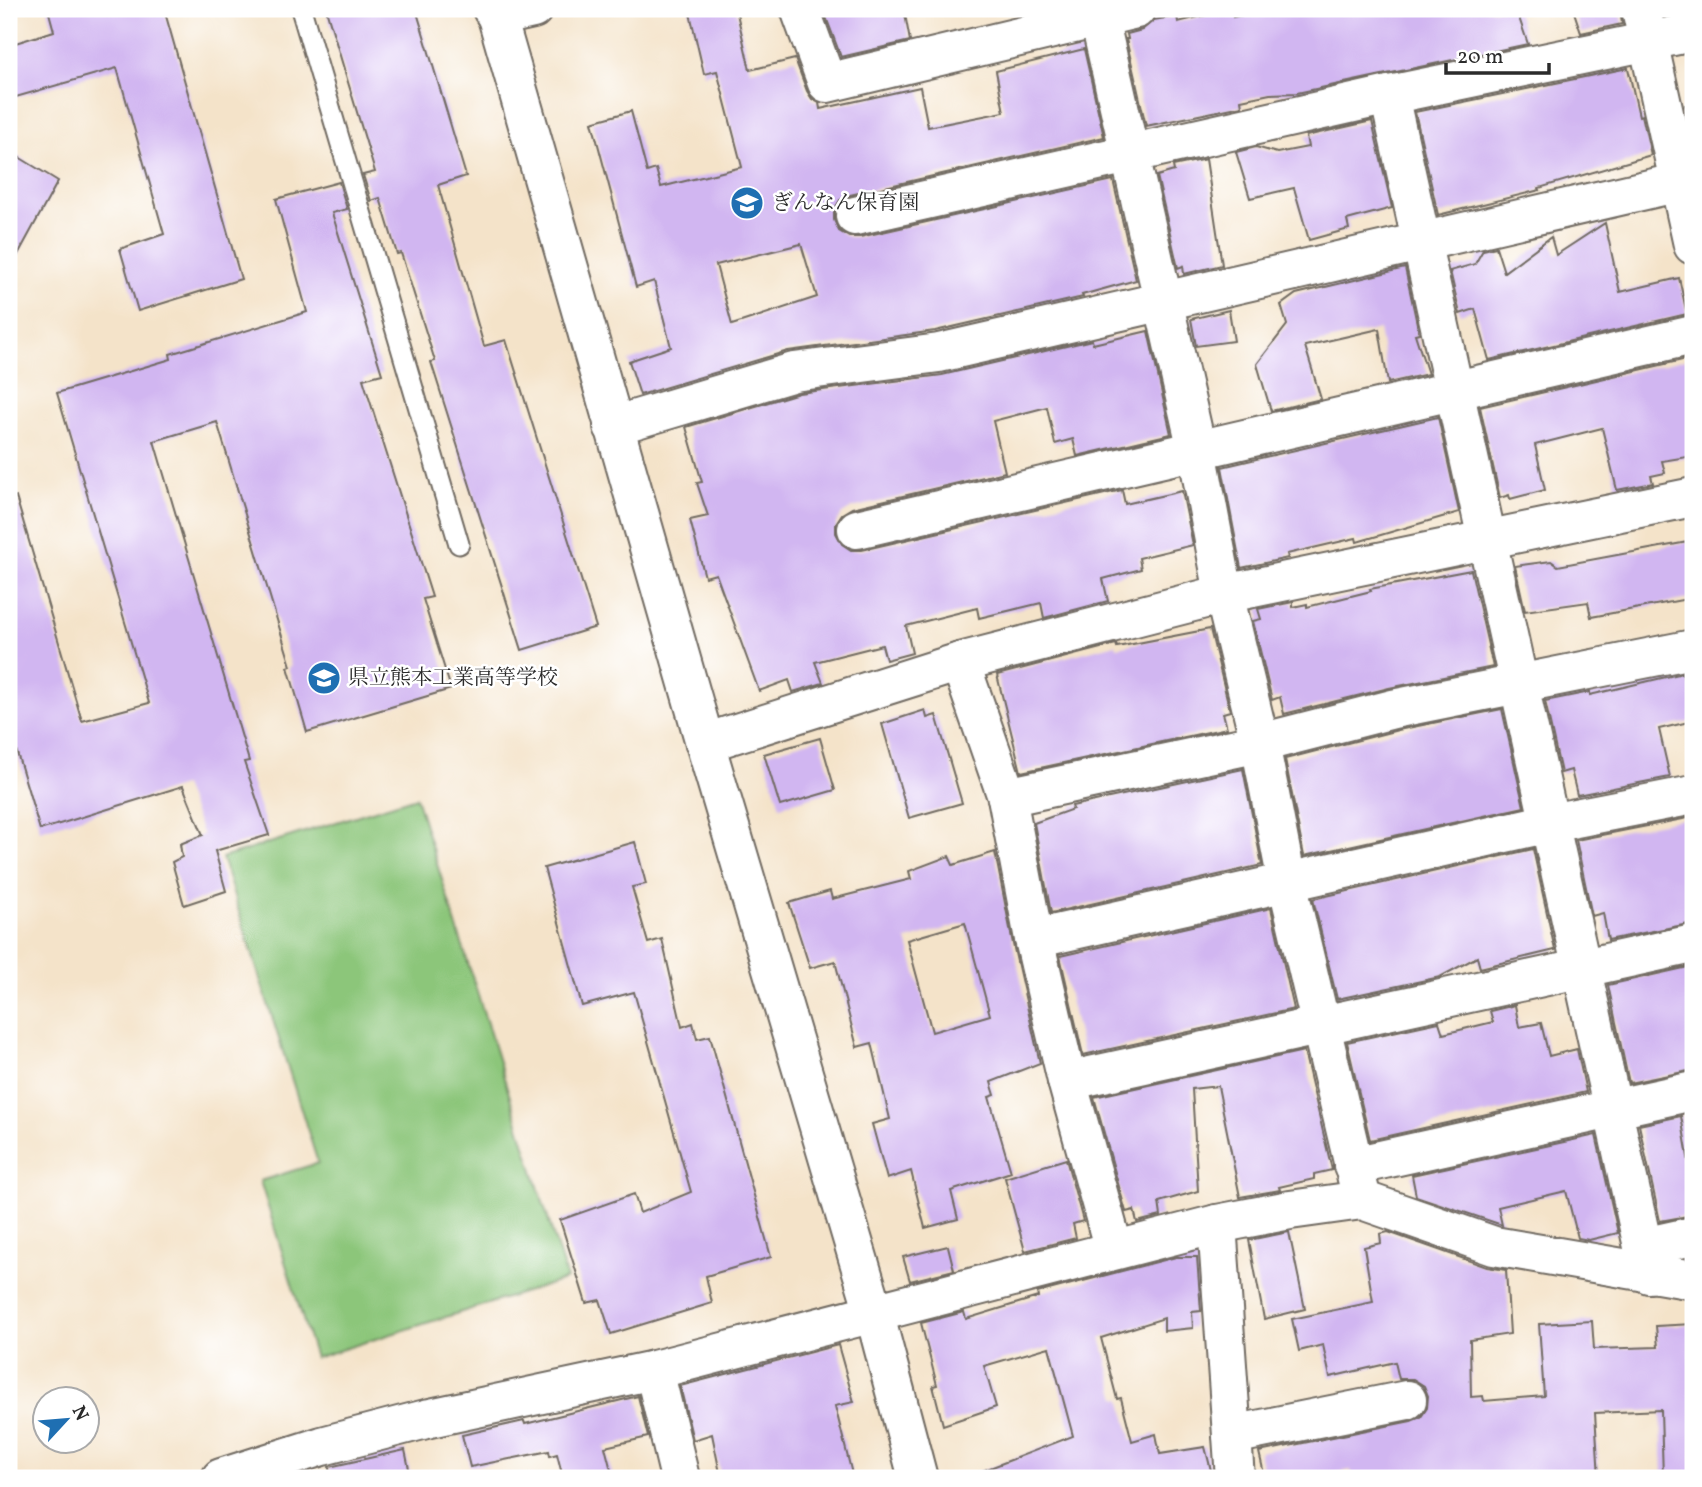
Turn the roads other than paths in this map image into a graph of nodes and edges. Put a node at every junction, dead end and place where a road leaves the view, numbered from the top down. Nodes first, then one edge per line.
1 (302, 9) edge
2 (533, 9) edge
3 (800, 9) edge
4 (1136, 9) edge
5 (494, 13) edge
6 (1098, 13) edge
7 (1646, 25) edge
8 (1693, 32) edge
9 (1389, 95) junction
10 (1129, 154) junction
11 (1687, 180) edge
12 (855, 216) dead end
13 (1421, 242) junction
14 (1693, 245) edge
15 (1165, 302) junction
16 (1693, 335) edge
17 (1454, 390) junction
18 (613, 426) junction
19 (1197, 450) junction
20 (1693, 498) edge
21 (857, 529) dead end
22 (1487, 540) junction
23 (459, 544) dead end
24 (1224, 594) junction
25 (1693, 649) edge
26 (960, 662) junction
27 (1519, 684) junction
28 (705, 743) junction
29 (1260, 743) junction
30 (1693, 795) edge
31 (1007, 797) junction
32 (1550, 823) junction
33 (1287, 882) junction
34 (1034, 939) junction
35 (1693, 944) edge
36 (1582, 968) junction
37 (1319, 1026) junction
38 (1067, 1081) junction
39 (1693, 1091) edge
40 (1613, 1109) junction
41 (1357, 1183) junction
42 (1217, 1224) junction
43 (1693, 1236) edge
44 (1114, 1250) junction
45 (1646, 1260) junction
46 (1693, 1280) edge
47 (874, 1312) junction
48 (654, 1370) junction
49 (1407, 1400) dead end
50 (1232, 1436) junction
51 (221, 1478) edge
52 (680, 1478) edge
53 (918, 1478) edge
54 (1235, 1478) edge

1 - 23 lane
2 - 5 street
3 - 6 street
4 - 6 street
5 - 18 street
6 - 10 street
7 - 8 street
7 - 9 street
7 - 11 street
9 - 10 street
9 - 13 street
10 - 12 street
10 - 15 street
11 - 13 street
11 - 14 street
13 - 15 street
13 - 17 street
15 - 18 street
15 - 19 street
16 - 17 street
17 - 19 street
17 - 22 street
18 - 28 street
19 - 21 street
19 - 24 street
20 - 22 street
22 - 24 street
22 - 27 street
24 - 26 street
24 - 29 street
25 - 27 street
26 - 28 street
26 - 31 street
27 - 29 street
27 - 32 street
28 - 47 street
29 - 31 street
29 - 33 street
30 - 32 street
31 - 34 street
32 - 33 street
32 - 36 street
33 - 34 street
33 - 37 street
34 - 38 street
35 - 36 street
36 - 37 street
36 - 40 street
37 - 38 street
37 - 41 street
38 - 44 street
39 - 40 street
40 - 41 street
40 - 45 street
41 - 42 street
41 - 45 street
42 - 44 street
42 - 50 street
43 - 45 street
44 - 47 street
45 - 46 street
47 - 48 street
47 - 53 street
48 - 51 street
48 - 52 street
49 - 50 street
50 - 54 street

